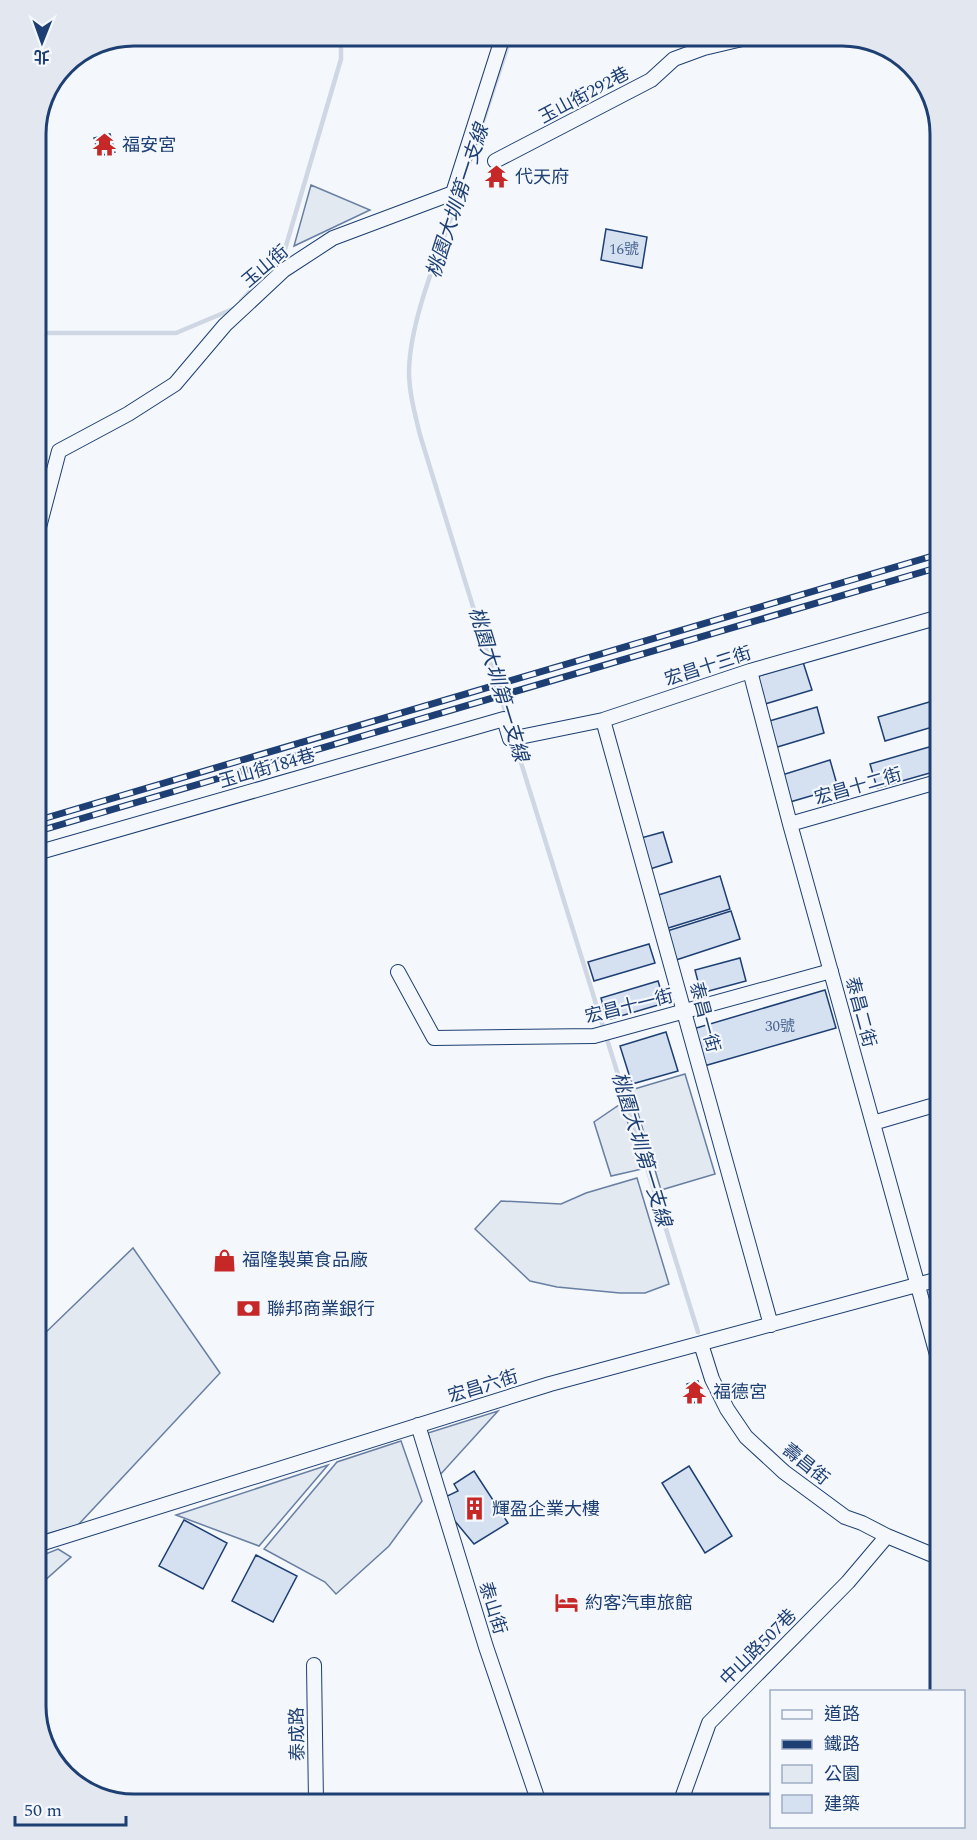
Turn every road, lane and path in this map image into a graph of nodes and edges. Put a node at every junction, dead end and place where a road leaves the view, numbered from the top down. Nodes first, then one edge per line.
1 (499, 47) edge
2 (709, 47) edge
3 (495, 161) dead end
4 (47, 498) edge
5 (931, 619) edge
6 (750, 671) junction
7 (504, 719) joint
8 (603, 720) junction
9 (931, 784) edge
10 (790, 824) junction
11 (47, 850) edge
12 (831, 971) junction
13 (398, 972) dead end
14 (685, 1011) junction
15 (931, 1106) edge
16 (873, 1123) junction
17 (931, 1281) edge
18 (918, 1284) junction
19 (771, 1325) junction
20 (931, 1332) edge
21 (704, 1343) junction
22 (418, 1425) junction
23 (887, 1536) junction
24 (46, 1542) edge
25 (931, 1554) edge
26 (314, 1665) dead end
27 (316, 1793) edge
28 (536, 1794) edge
29 (684, 1794) edge

1 - 4 street, 玉山街
2 - 3 street, 玉山街292巷
5 - 6 street, 宏昌十三街
6 - 8 street, 宏昌十三街
6 - 10 street, 泰昌二街
7 - 8 street, 宏昌十三街
7 - 11 street, 玉山街184巷
8 - 14 street, 泰昌一街
9 - 10 street, 宏昌十二街
10 - 12 street, 泰昌二街
12 - 14 street, 宏昌十一街
12 - 16 street, 泰昌二街
13 - 14 street, 宏昌十一街
14 - 19 street, 泰昌一街
15 - 16 street
16 - 18 street, 泰昌二街
17 - 18 street, 宏昌六街
18 - 19 street, 宏昌六街
18 - 20 street, 泰昌二街
19 - 21 street, 宏昌六街
21 - 22 street, 宏昌六街
21 - 23 street, 壽昌街
22 - 24 street, 宏昌六街
22 - 28 street, 泰山街
23 - 25 street, 壽昌街
23 - 29 street, 中山路507巷
26 - 27 street, 泰成路

